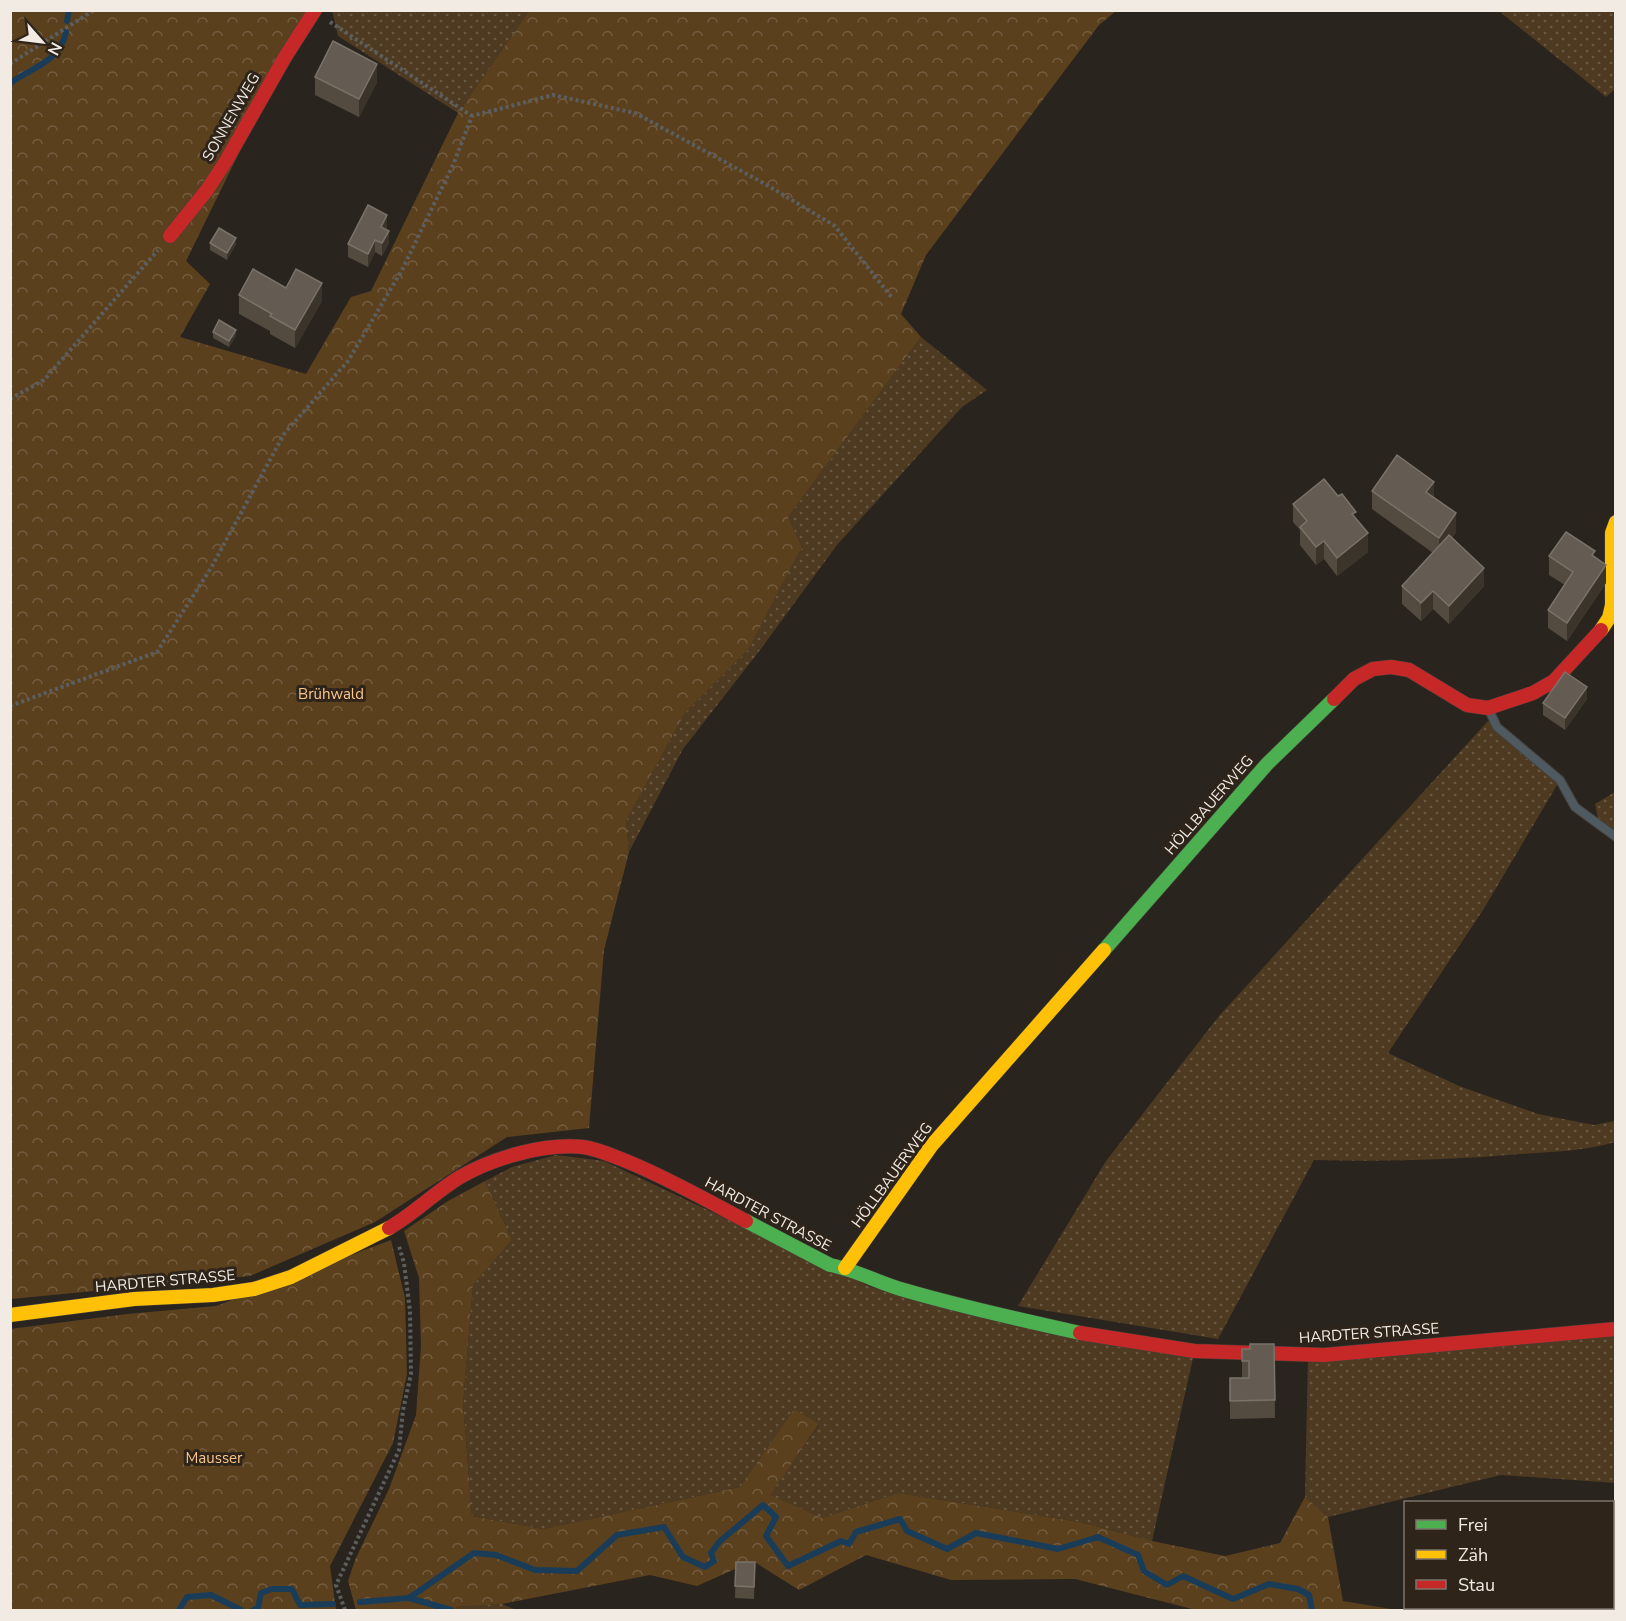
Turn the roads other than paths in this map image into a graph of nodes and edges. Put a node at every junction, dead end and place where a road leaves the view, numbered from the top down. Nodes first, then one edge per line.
1 (315, 11) edge
2 (170, 236) road end
3 (1616, 522) edge
4 (1488, 708) junction
5 (1616, 837) edge
6 (845, 1268) junction
7 (10, 1315) edge
8 (1616, 1329) edge

1 - 2 street, SONNENWEG
3 - 4 street
4 - 5 lane
4 - 6 street, HÖLLBAUERWEG
6 - 7 street, HARDTER STRASSE
6 - 8 street, HARDTER STRASSE

